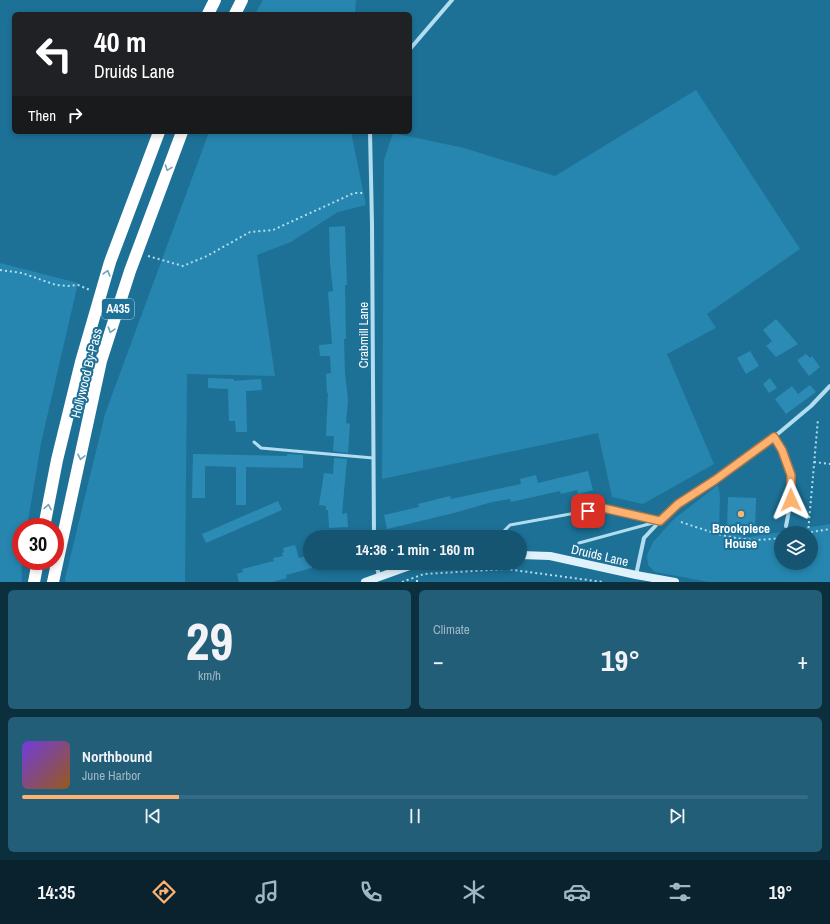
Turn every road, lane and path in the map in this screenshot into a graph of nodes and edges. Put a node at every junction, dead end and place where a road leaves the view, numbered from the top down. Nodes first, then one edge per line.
1 (215, 0) edge
2 (242, 0) edge
3 (452, 0) edge
4 (209, 12) edge
5 (236, 12) edge
6 (412, 47) edge
7 (158, 134) edge
8 (181, 134) edge
9 (370, 134) edge
10 (372, 193) junction
11 (145, 263) dead end
12 (0, 270) edge
13 (101, 294) junction
14 (830, 386) edge
15 (818, 419) dead end
16 (774, 437) junction
17 (254, 442) dead end
18 (373, 458) junction
19 (814, 462) junction
20 (830, 464) edge
21 (46, 518) edge
22 (660, 521) junction
23 (681, 522) dead end
24 (786, 526) dead end
25 (808, 526) edge
26 (830, 529) edge
27 (374, 530) edge
28 (505, 530) edge
29 (818, 531) edge
30 (774, 539) edge
31 (579, 543) dead end
32 (527, 555) edge
33 (36, 570) edge
34 (378, 570) edge
35 (397, 570) edge
36 (379, 576) junction
37 (418, 576) junction
38 (636, 576) junction
39 (34, 582) edge
40 (53, 582) edge
41 (365, 582) edge
42 (402, 582) edge
43 (417, 582) edge
44 (603, 582) edge
45 (675, 582) edge

1 - 4 highway
2 - 5 highway
3 - 6 street
13 -> 7 highway, Hollywood By-Pass / A435
8 -> 40 highway, Hollywood By-Pass / A435
9 - 10 street, Crabmill Lane
10 - 11 path
10 - 18 street, Crabmill Lane
12 - 13 path
21 -> 13 highway, Hollywood By-Pass / A435
14 - 16 street, Druids Lane
15 - 19 path
16 - 22 street, Druids Lane
16 - 24 street
17 - 18 lane
18 - 27 street, Crabmill Lane
19 - 20 path
19 - 25 path
22 - 28 lane
22 - 31 lane
22 - 38 street, Druids Lane
23 - 30 path
26 - 29 path
32 - 38 street, Druids Lane
33 - 39 highway
34 - 36 street
35 - 36 street
36 - 41 street
37 - 42 path
37 - 43 path
37 - 44 path
38 - 45 street

